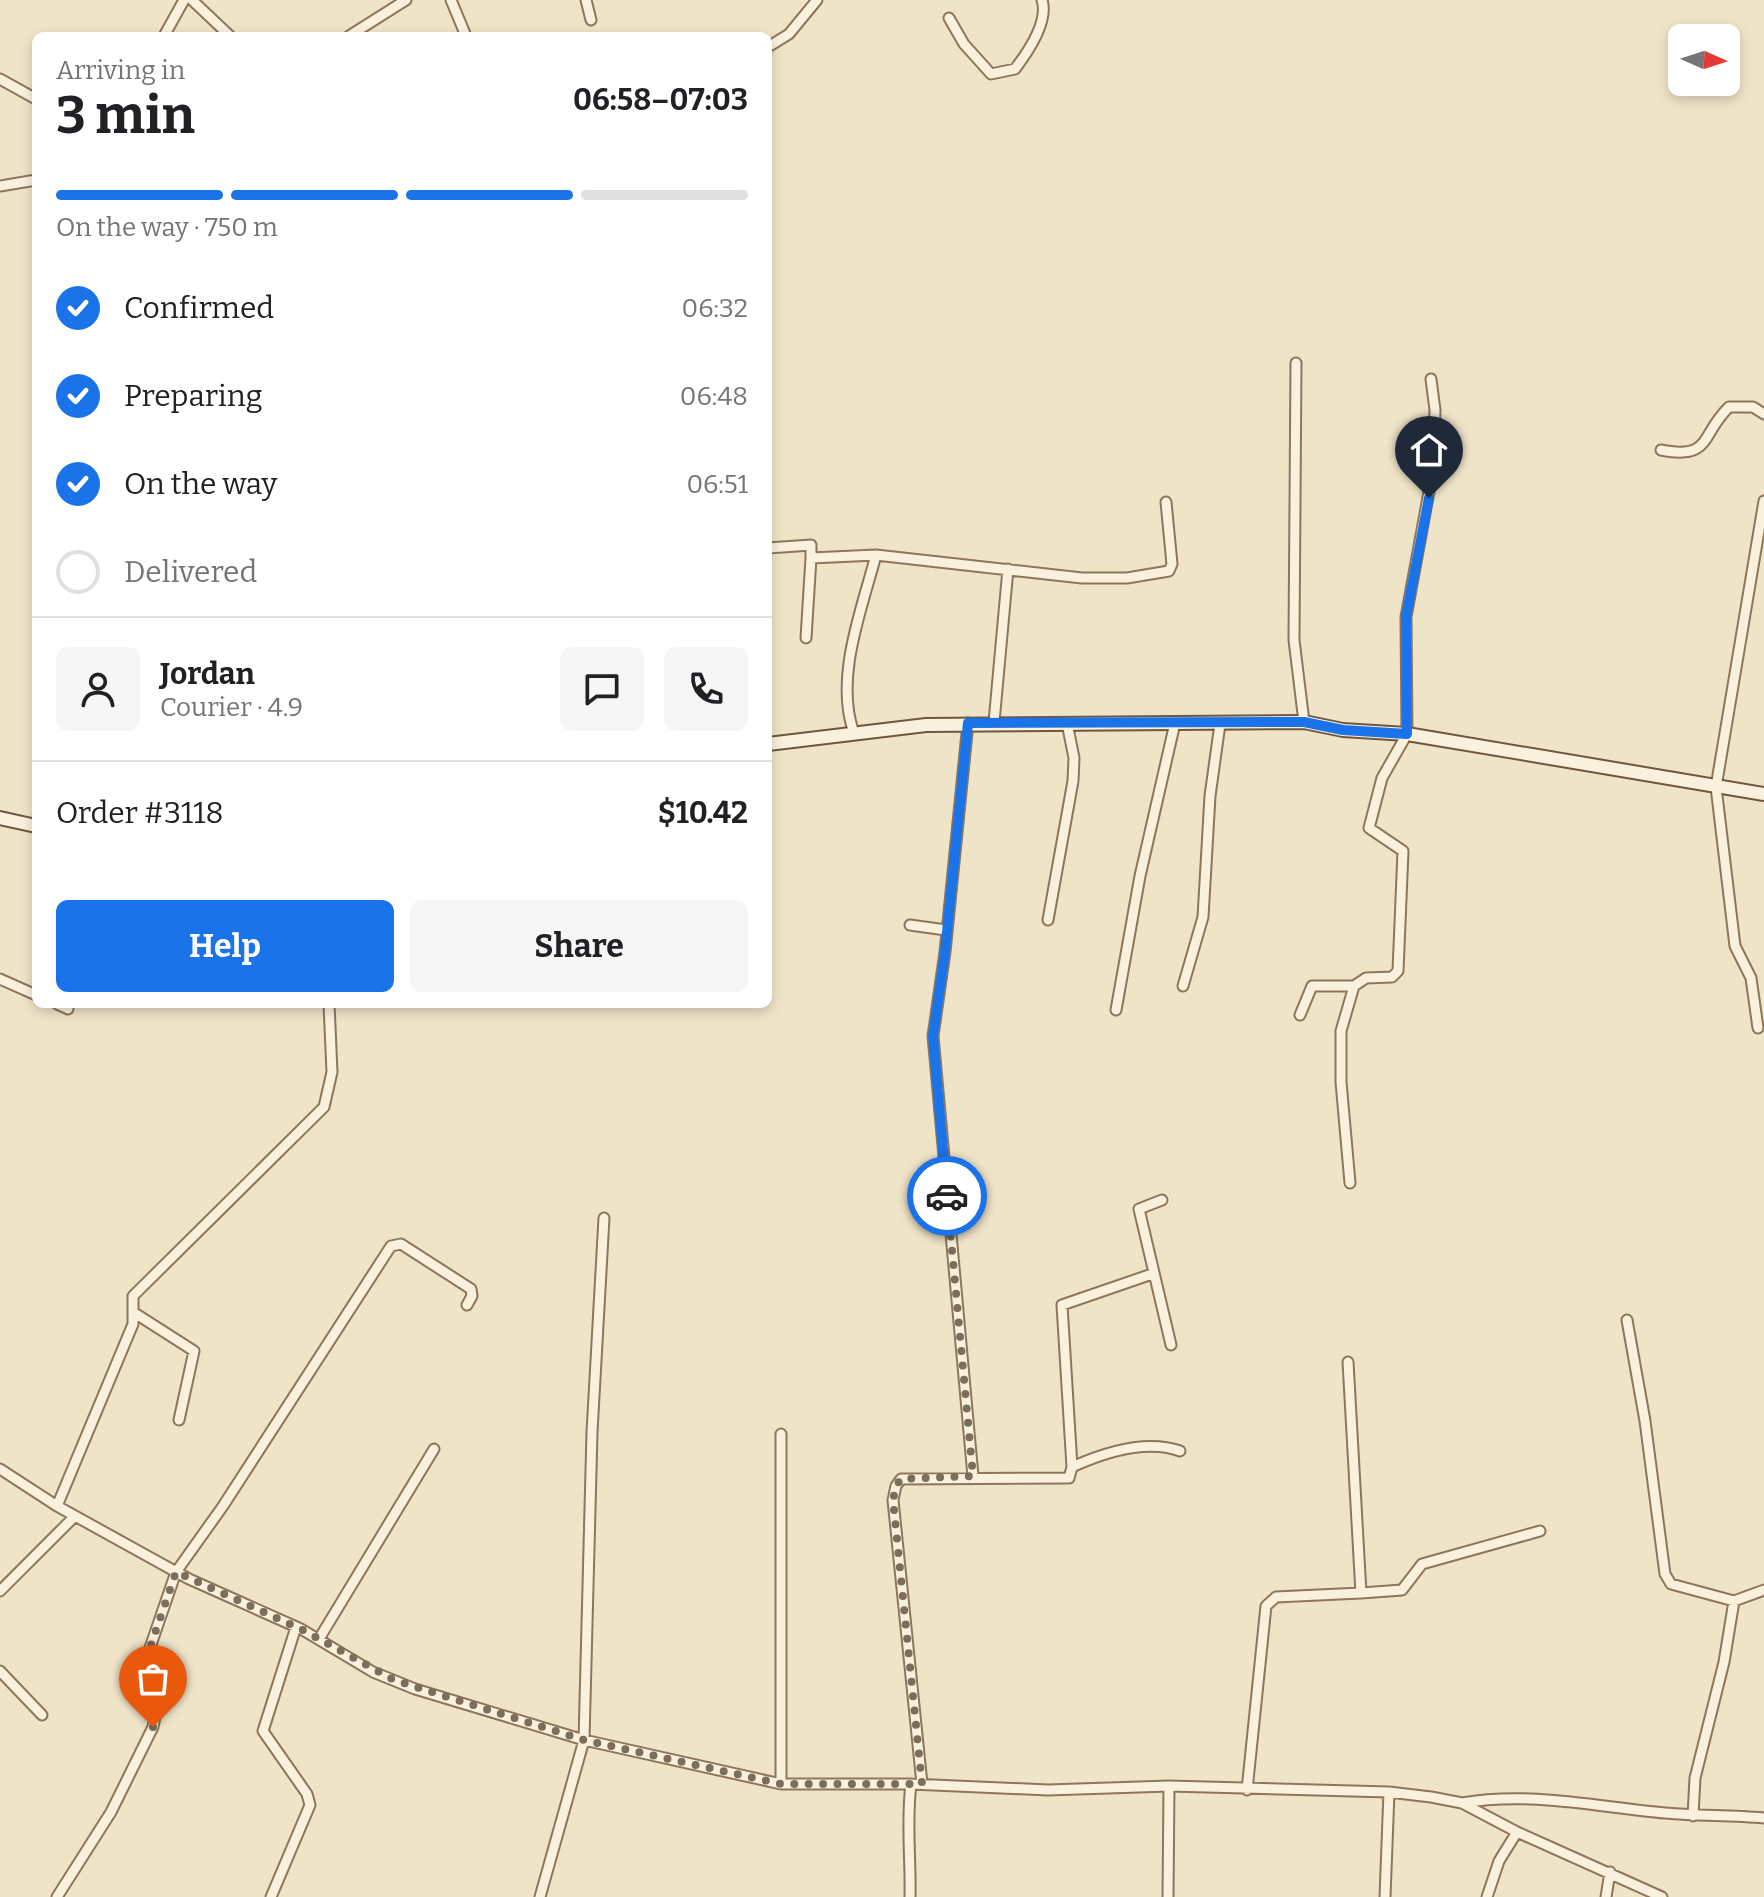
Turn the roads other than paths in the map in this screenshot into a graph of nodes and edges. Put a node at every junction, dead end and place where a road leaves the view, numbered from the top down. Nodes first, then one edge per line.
1 (184, 0) edge
2 (192, 0) edge
3 (406, 0) edge
4 (451, 0) edge
5 (586, 0) edge
6 (817, 0) edge
7 (1042, 0) edge
8 (949, 18) dead end
9 (591, 20) dead end
10 (166, 32) edge
11 (226, 32) edge
12 (355, 32) edge
13 (464, 32) edge
14 (772, 45) edge
15 (0, 79) edge
16 (32, 97) edge
17 (32, 181) edge
18 (0, 186) edge
19 (1296, 363) dead end
20 (1431, 379) dead end
21 (1764, 414) edge
22 (1661, 450) dead end
23 (1764, 501) edge
24 (1166, 502) dead end
25 (772, 548) edge
26 (876, 555) junction
27 (811, 558) junction
28 (1008, 569) junction
29 (806, 638) dead end
30 (994, 722) junction
31 (1304, 722) junction
32 (968, 723) junction
33 (1067, 723) junction
34 (1175, 723) junction
35 (1220, 724) junction
36 (854, 733) junction
37 (1407, 734) junction
38 (772, 743) edge
39 (1716, 787) junction
40 (1764, 794) edge
41 (0, 818) edge
42 (32, 825) edge
43 (1048, 920) dead end
44 (910, 925) dead end
45 (946, 930) junction
46 (0, 979) edge
47 (1183, 986) dead end
48 (1354, 986) junction
49 (32, 993) edge
50 (329, 1008) edge
51 (1116, 1010) dead end
52 (1300, 1015) dead end
53 (1758, 1028) dead end
54 (1350, 1183) dead end
55 (1162, 1200) dead end
56 (604, 1218) dead end
57 (1152, 1274) junction
58 (467, 1305) dead end
59 (133, 1312) junction
60 (1627, 1320) dead end
61 (1171, 1345) dead end
62 (1348, 1362) dead end
63 (179, 1420) dead end
64 (781, 1434) dead end
65 (434, 1449) dead end
66 (1180, 1451) dead end
67 (1072, 1467) junction
68 (0, 1469) edge
69 (973, 1476) junction
70 (57, 1506) junction
71 (75, 1516) junction
72 (1540, 1531) dead end
73 (176, 1572) junction
74 (1764, 1590) edge
75 (0, 1591) edge
76 (1361, 1593) junction
77 (1734, 1601) junction
78 (296, 1627) junction
79 (319, 1639) junction
80 (0, 1671) edge
81 (42, 1715) dead end
82 (584, 1740) junction
83 (781, 1784) junction
84 (916, 1784) junction
85 (1169, 1786) junction
86 (1247, 1790) junction
87 (1389, 1792) junction
88 (1462, 1803) junction
89 (1693, 1816) junction
90 (1764, 1818) edge
91 (1517, 1832) junction
92 (1610, 1872) junction
93 (57, 1897) edge
94 (271, 1897) edge
95 (540, 1897) edge
96 (910, 1897) edge
97 (1168, 1897) edge
98 (1385, 1897) edge
99 (1487, 1897) edge
100 (1606, 1897) edge
101 (1662, 1897) edge

1 - 10 street
2 - 11 street
3 - 12 street
4 - 13 street
5 - 9 street
6 - 14 street
7 - 8 street
15 - 16 street
17 - 18 street
19 - 31 street
20 - 37 street
21 - 22 street
23 - 39 street
24 - 28 street
25 - 27 street
26 - 27 street
26 - 28 street
26 - 36 street
27 - 29 street
28 - 30 street
30 - 32 street
30 - 33 street
31 - 35 street
31 - 37 street
32 - 36 street
32 - 45 street
33 - 34 street
33 - 43 street
34 - 35 street
34 - 51 street
35 - 47 street
36 - 38 street
37 - 39 street
37 - 48 street
39 - 40 street
39 - 53 street
41 - 42 street
44 - 45 street
45 - 69 street
46 - 49 street
48 - 52 street
48 - 54 street
50 - 59 street
55 - 57 street
56 - 82 street
57 - 61 street
57 - 67 street
58 - 73 street
59 - 63 street
59 - 70 street
60 - 77 street
62 - 76 street
64 - 83 street
65 - 79 street
66 - 67 street
67 - 69 street
68 - 70 street
69 - 84 street
70 - 71 street
71 - 73 street
71 - 75 street
72 - 76 street
73 - 78 street
73 - 93 street
74 - 77 street
76 - 86 street
77 - 89 street
78 - 79 street
78 - 94 street
79 - 82 street
80 - 81 street
82 - 83 street
82 - 95 street
83 - 84 street
84 - 85 street
84 - 96 street
85 - 86 street
85 - 97 street
86 - 87 street
87 - 88 street
87 - 98 street
88 - 89 street
88 - 91 street
89 - 90 street
91 - 92 street
91 - 99 street
92 - 100 street
92 - 101 street

